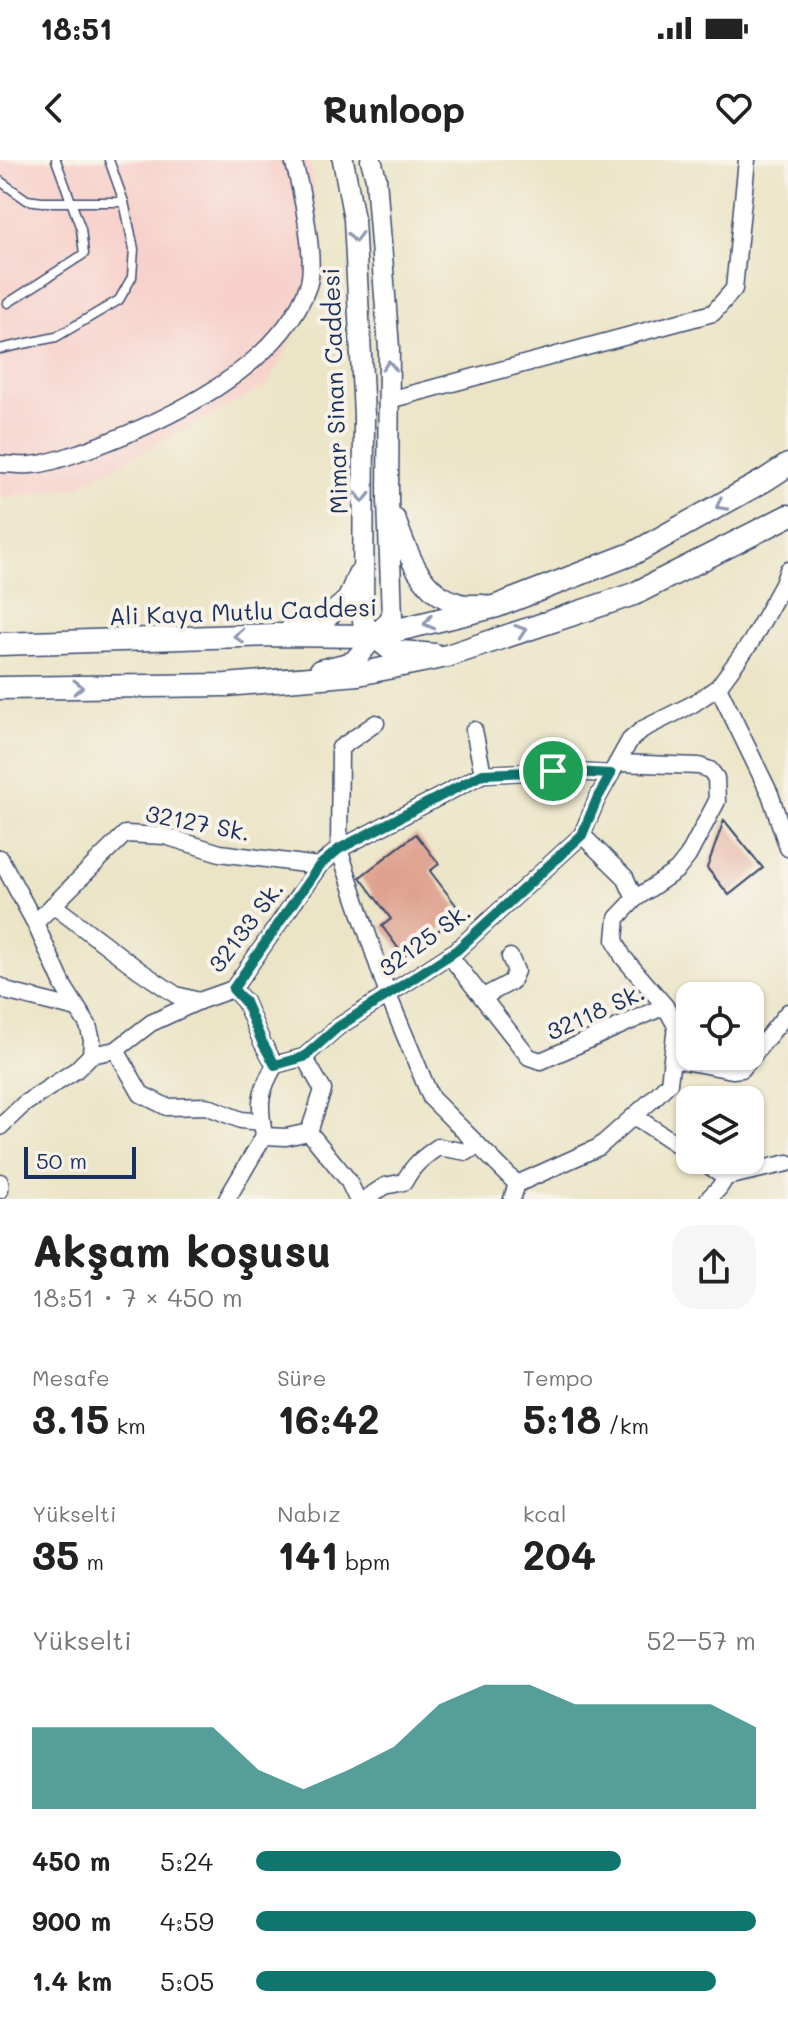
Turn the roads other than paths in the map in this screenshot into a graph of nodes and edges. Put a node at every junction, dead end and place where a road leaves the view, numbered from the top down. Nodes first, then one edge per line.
1 (56, 160) edge
2 (109, 160) edge
3 (293, 160) edge
4 (343, 160) edge
5 (371, 160) edge
6 (747, 160) edge
7 (0, 181) edge
8 (124, 202) junction
9 (72, 203) junction
10 (8, 303) dead end
11 (0, 349) edge
12 (389, 400) junction
13 (0, 464) edge
14 (788, 465) edge
15 (388, 500) junction
16 (787, 520) edge
17 (363, 563) junction
18 (786, 581) edge
19 (497, 606) junction
20 (368, 628) junction
21 (273, 635) junction
22 (0, 644) edge
23 (447, 656) junction
24 (276, 681) junction
25 (718, 687) junction
26 (0, 688) edge
27 (376, 723) dead end
28 (474, 730) dead end
29 (614, 768) junction
30 (483, 774) junction
31 (582, 835) junction
32 (788, 848) edge
33 (339, 849) junction
34 (0, 858) edge
35 (319, 866) junction
36 (635, 899) junction
37 (53, 905) junction
38 (35, 923) junction
39 (449, 955) junction
40 (510, 957) dead end
41 (0, 986) edge
42 (233, 989) junction
43 (388, 995) junction
44 (483, 997) junction
45 (199, 1001) junction
46 (665, 1006) junction
47 (77, 1009) junction
48 (788, 1012) edge
49 (116, 1050) junction
50 (91, 1055) junction
51 (304, 1057) junction
52 (673, 1059) junction
53 (275, 1065) junction
54 (634, 1116) junction
55 (0, 1127) edge
56 (263, 1129) junction
57 (309, 1132) junction
58 (676, 1144) edge
59 (478, 1145) junction
60 (788, 1163) edge
61 (721, 1174) edge
62 (726, 1177) junction
63 (0, 1182) edge
64 (0, 1190) edge
65 (514, 1192) edge
66 (227, 1199) edge
67 (357, 1199) edge
68 (365, 1199) edge
69 (708, 1199) edge

1 - 9 lane
2 - 8 lane
3 - 13 street
4 -> 17 street, Mimar Sinan Caddesi
12 -> 5 street, Mimar Sinan Caddesi
6 - 12 street
7 - 9 lane
8 - 9 lane
8 - 11 lane
9 - 10 lane
12 - 15 street, Mimar Sinan Caddesi
14 -> 19 main road, Ali Kaya Mutlu Caddesi
15 - 19 street
15 - 20 street, Mimar Sinan Caddesi
23 -> 16 main road
17 - 20 street, Mimar Sinan Caddesi
17 - 21 street
18 - 25 street
19 -> 20 main road, Ali Kaya Mutlu Caddesi
20 - 21 main road, Ali Kaya Mutlu Caddesi
20 - 23 street
20 - 24 street, Mimar Sinan Caddesi
21 -> 22 main road, Ali Kaya Mutlu Caddesi
23 - 24 main road
26 -> 24 main road
25 - 29 street
25 - 32 street
27 - 33 street
28 - 30 street
29 - 30 street
29 - 31 street, 32125 Sk.
29 - 36 street
30 - 33 street
31 - 36 street
31 - 39 street, 32125 Sk.
33 - 35 street, 32133 Sk.
33 - 43 street
34 - 38 street
35 - 37 street, 32127 Sk.
35 - 42 street, 32133 Sk.
36 - 46 street
37 - 38 street, 32127 Sk.
37 - 45 street
38 - 47 street
39 - 43 street, 32125 Sk.
39 - 44 street, 32118 Sk.
40 - 44 street
41 - 47 street
42 - 45 street, 32133 Sk.
42 - 53 street
43 - 51 street, 32125 Sk.
43 - 59 street
44 - 46 street, 32118 Sk.
45 - 49 street, 32133 Sk.
46 - 52 street
47 - 50 street
48 - 52 street
49 - 50 street, 32133 Sk.
49 - 56 street
50 - 55 street
51 - 53 street, 32125 Sk.
51 - 57 street
52 - 54 street
53 - 56 street
54 - 58 street
54 - 65 street
56 - 57 street
56 - 66 street
57 - 67 street
59 - 65 street
59 - 68 street
60 - 62 street
61 - 62 street
62 - 69 street
63 - 64 street

